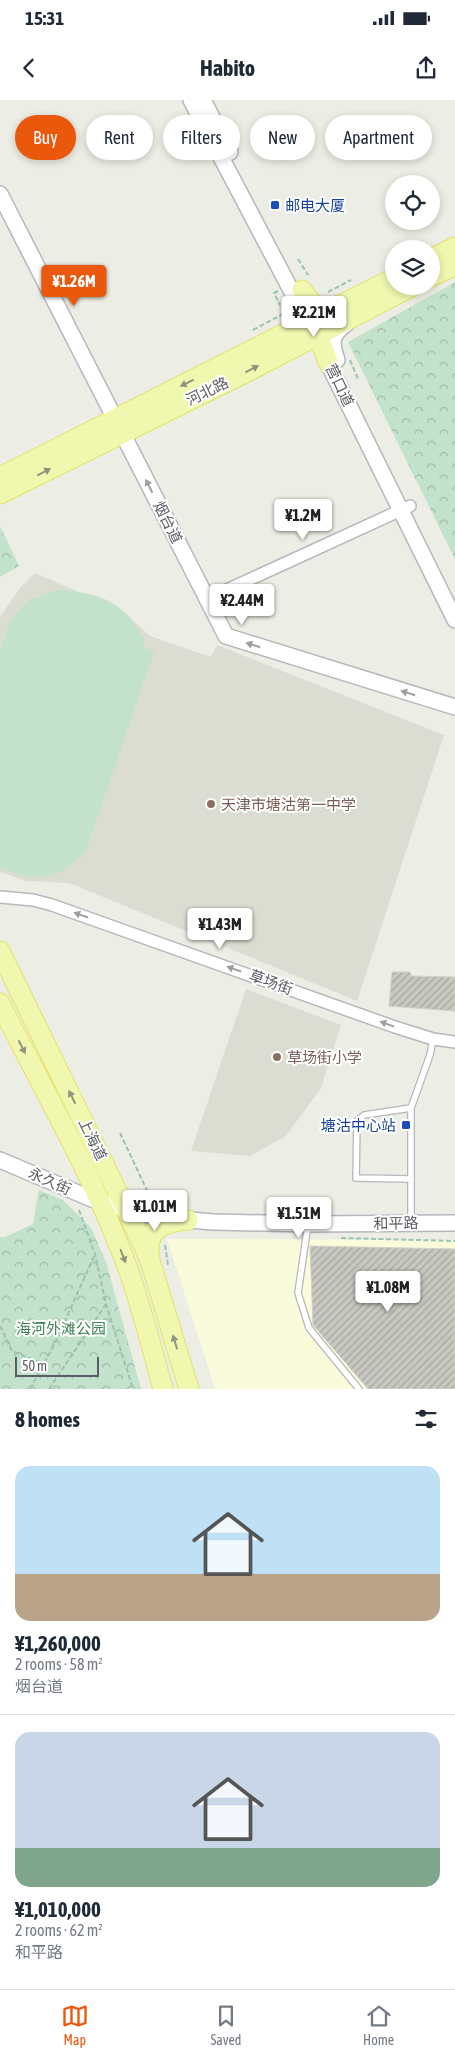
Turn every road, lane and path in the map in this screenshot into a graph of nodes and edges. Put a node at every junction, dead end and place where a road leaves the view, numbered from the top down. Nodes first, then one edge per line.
1 (191, 100) edge
2 (203, 100) edge
3 (0, 194) edge
4 (455, 247) edge
5 (440, 254) edge
6 (298, 260) dead end
7 (455, 265) edge
8 (440, 272) edge
9 (351, 280) dead end
10 (385, 285) edge
11 (302, 289) junction
12 (326, 293) dead end
13 (389, 295) edge
14 (352, 309) junction
15 (283, 314) dead end
16 (317, 329) junction
17 (252, 330) dead end
18 (279, 346) junction
19 (333, 362) junction
20 (119, 426) junction
21 (0, 477) edge
22 (0, 494) edge
23 (405, 508) junction
24 (455, 598) edge
25 (207, 599) junction
26 (455, 620) edge
27 (455, 707) edge
28 (0, 897) edge
29 (0, 951) edge
30 (0, 1003) edge
31 (433, 1039) junction
32 (455, 1042) edge
33 (411, 1108) junction
34 (120, 1133) dead end
35 (0, 1160) edge
36 (411, 1178) junction
37 (151, 1200) dead end
38 (100, 1202) junction
39 (128, 1209) junction
40 (79, 1210) dead end
41 (188, 1220) junction
42 (411, 1223) junction
43 (455, 1223) edge
44 (308, 1224) junction
45 (337, 1238) dead end
46 (455, 1241) edge
47 (165, 1245) dead end
48 (95, 1254) junction
49 (160, 1268) junction
50 (106, 1304) junction
51 (0, 1326) edge
52 (44, 1364) junction
53 (30, 1389) edge
54 (49, 1389) edge
55 (133, 1389) edge
56 (163, 1389) edge
57 (189, 1389) edge
58 (359, 1389) edge

1 - 11 street
2 - 11 street
3 - 20 street, 烟台道
4 - 5 main road
6 - 11 path
7 - 8 main road
9 - 12 path
10 - 14 main road, 河北路
11 - 14 main road
11 - 16 street
13 - 14 main road, 河北路
14 - 16 main road, 河北路
14 - 19 street, 营口道
15 - 17 path
16 - 18 main road, 河北路
16 - 19 main road
18 - 19 main road
18 - 20 main road, 河北路
19 - 23 street, 营口道
20 - 21 main road, 河北路
22 -> 20 main road, 河北路
25 -> 20 street, 烟台道
23 - 24 street, 营口道
23 - 25 street
23 - 26 street, 营口道
27 -> 25 street, 烟台道
31 -> 28 street, 草场街
39 -> 29 main road, 上海道
30 -> 38 main road, 上海道
31 - 32 street, 草场街
31 - 33 lane
33 - 36 lane
33 - 36 lane
34 - 37 path
35 - 38 street, 永久街
36 - 42 lane
38 - 39 street, 和平路
38 -> 56 main road, 上海道
39 - 41 street, 和平路
39 - 49 main road, 上海道
40 - 48 path
41 - 44 street, 和平路
41 - 49 main road
42 - 43 street, 和平路
42 - 44 street, 和平路
44 - 58 lane
45 - 46 path
47 - 49 path
48 - 50 path
48 - 52 path
57 -> 49 main road, 上海道
50 - 54 path
50 - 55 path
51 - 52 path
52 - 53 path

